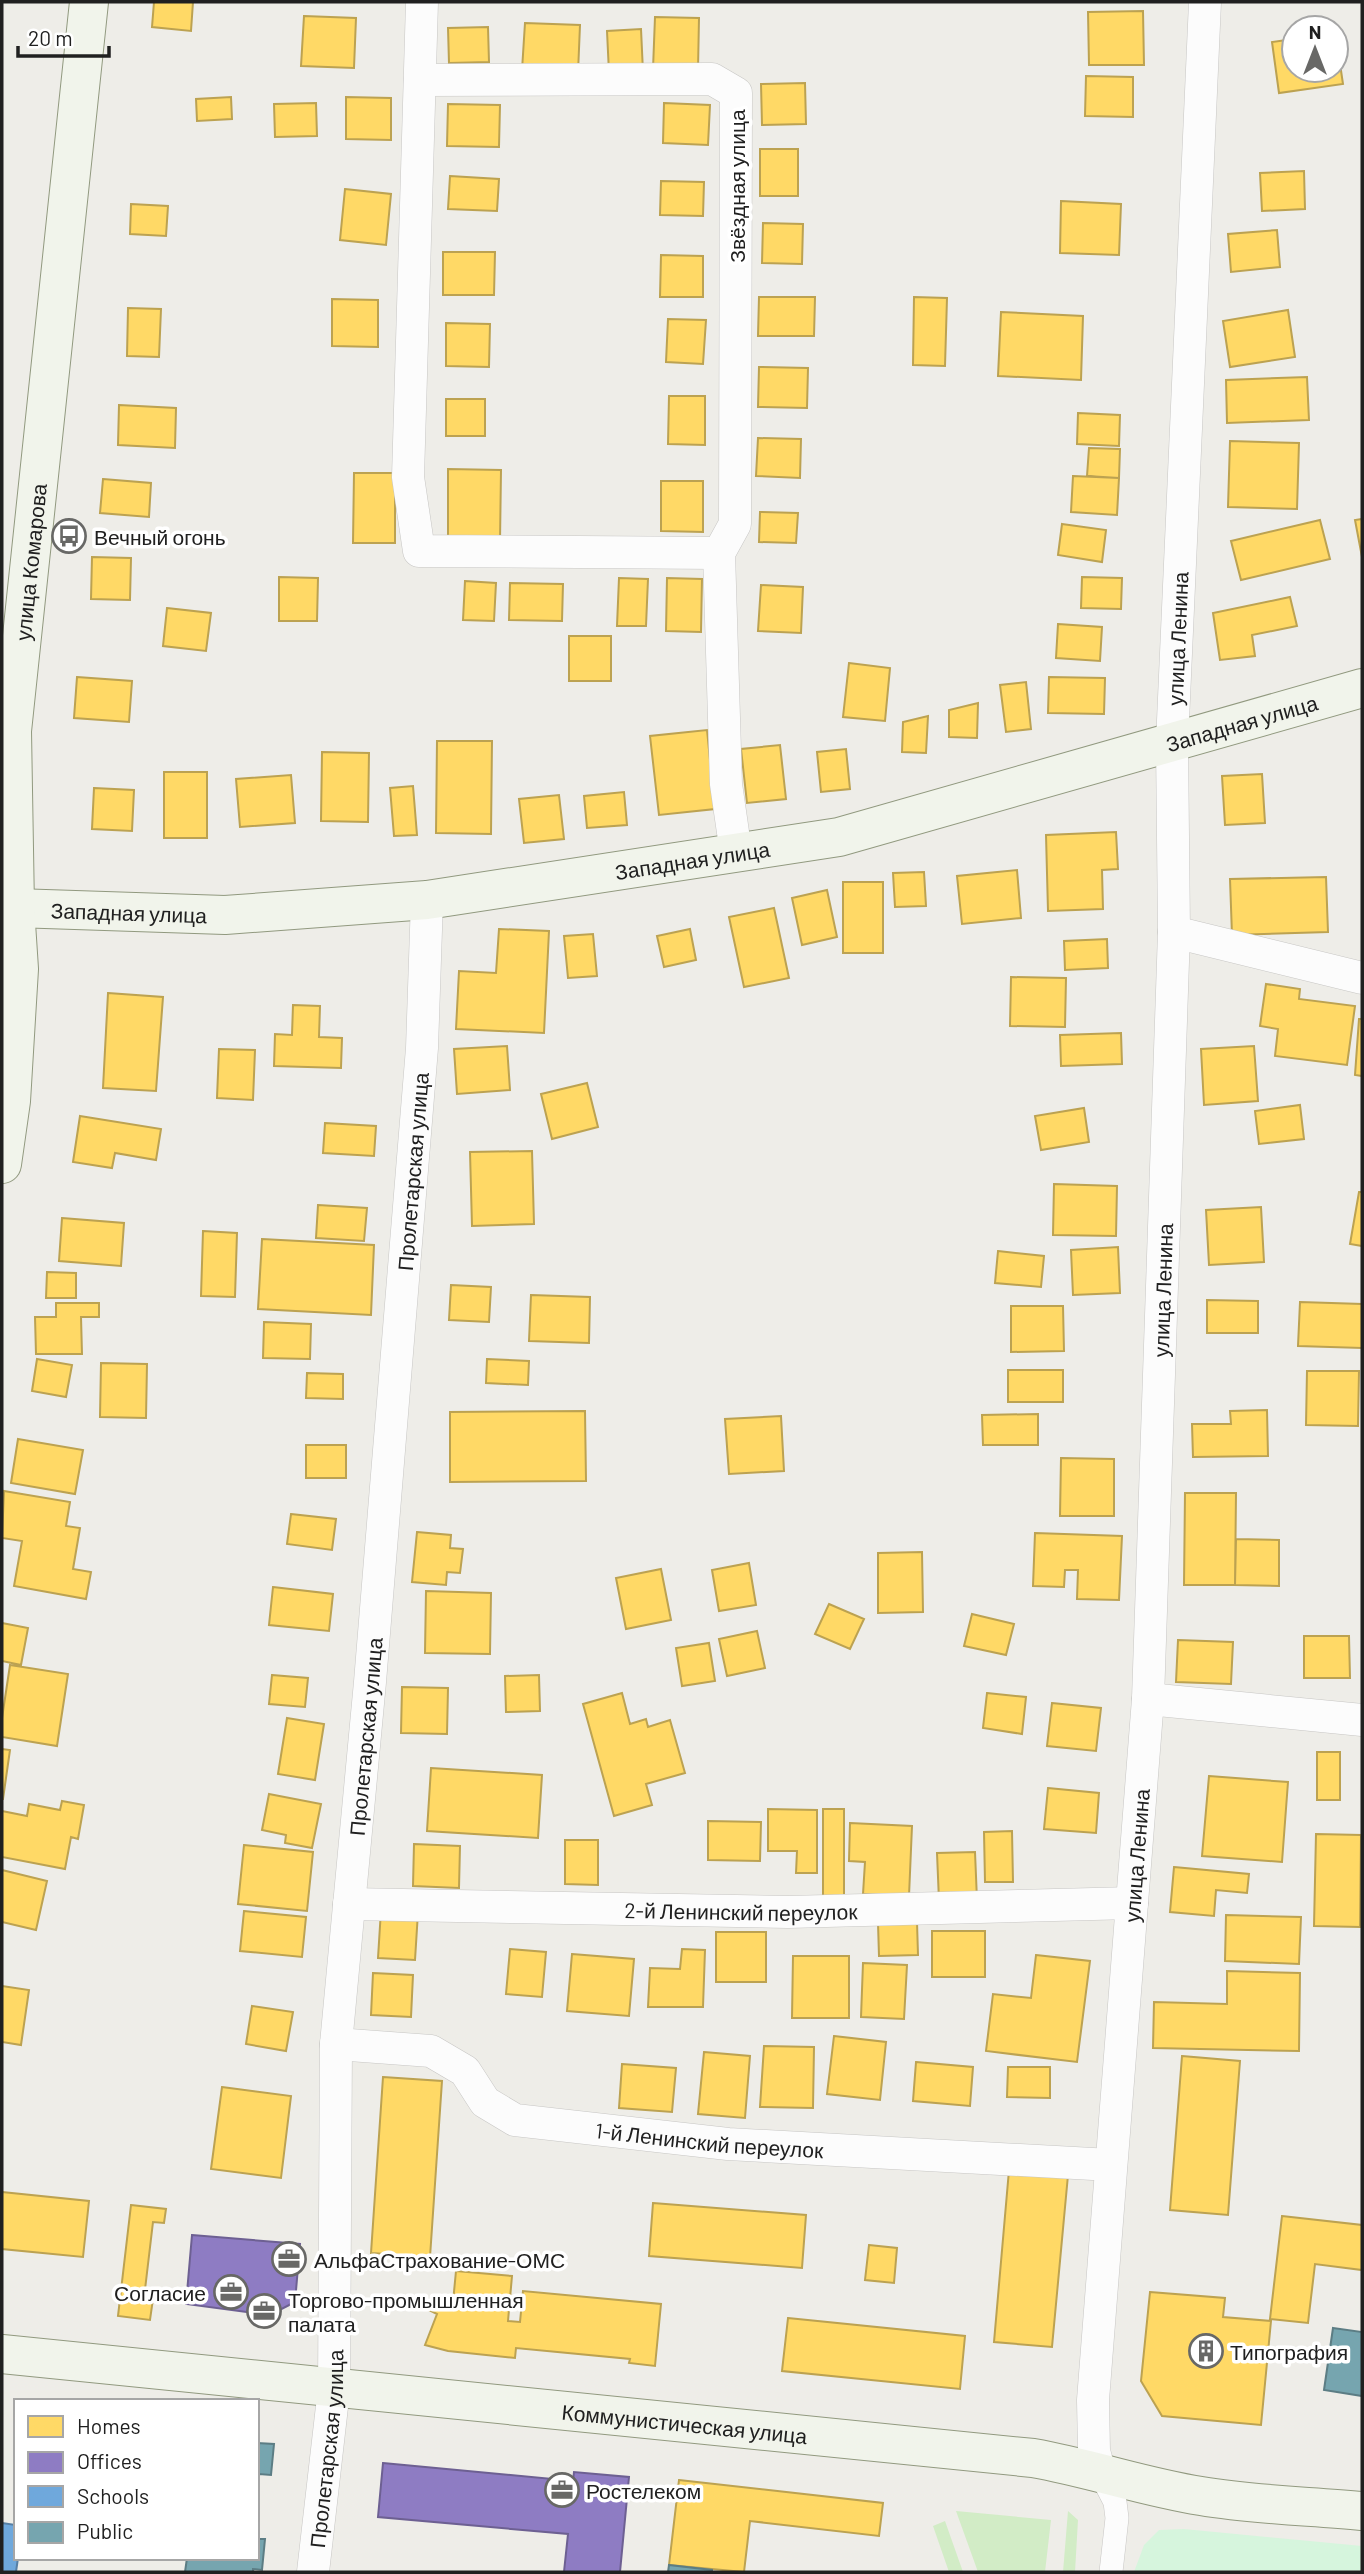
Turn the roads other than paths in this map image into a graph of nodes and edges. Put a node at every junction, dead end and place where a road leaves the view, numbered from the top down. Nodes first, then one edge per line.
1 (89, 2) edge
2 (422, 2) edge
3 (1205, 2) edge
4 (420, 80) junction
5 (719, 553) junction
6 (1362, 688) edge
7 (1172, 743) junction
8 (736, 853) junction
9 (427, 900) junction
10 (8, 908) edge
11 (1174, 932) junction
12 (1362, 978) edge
13 (2, 1164) edge
14 (1147, 1699) junction
15 (1362, 1720) edge
16 (1132, 1903) junction
17 (349, 1904) junction
18 (336, 2044) junction
19 (1111, 2165) junction
20 (2, 2354) edge
21 (334, 2389) junction
22 (1100, 2473) junction
23 (1362, 2511) edge
24 (313, 2572) edge
25 (1111, 2572) edge

1 - 10 main road, улица Комарова
2 - 4 street
3 - 7 street, улица Ленина
4 - 5 street
4 - 5 street, Звёздная улица
5 - 8 street, Звёздная улица
6 - 7 main road, Западная улица
7 - 8 main road, Западная улица
7 - 11 street, улица Ленина
8 - 9 main road, Западная улица
9 - 10 main road, Западная улица
9 - 17 street, Пролетарская улица
10 - 13 main road, улица Комарова
11 - 12 street
11 - 14 street, улица Ленина
14 - 15 street
14 - 16 street, улица Ленина
16 - 17 street, 2-й Ленинский переулок
16 - 19 street, улица Ленина
17 - 18 street, Пролетарская улица
18 - 19 street, 1-й Ленинский переулок
18 - 21 street, Пролетарская улица
19 - 22 street, улица Ленина
20 - 21 main road, Коммунистическая улица
21 - 22 main road, Коммунистическая улица
21 - 24 street, Пролетарская улица
22 - 23 main road, Коммунистическая улица
22 - 25 street, улица Ленина

